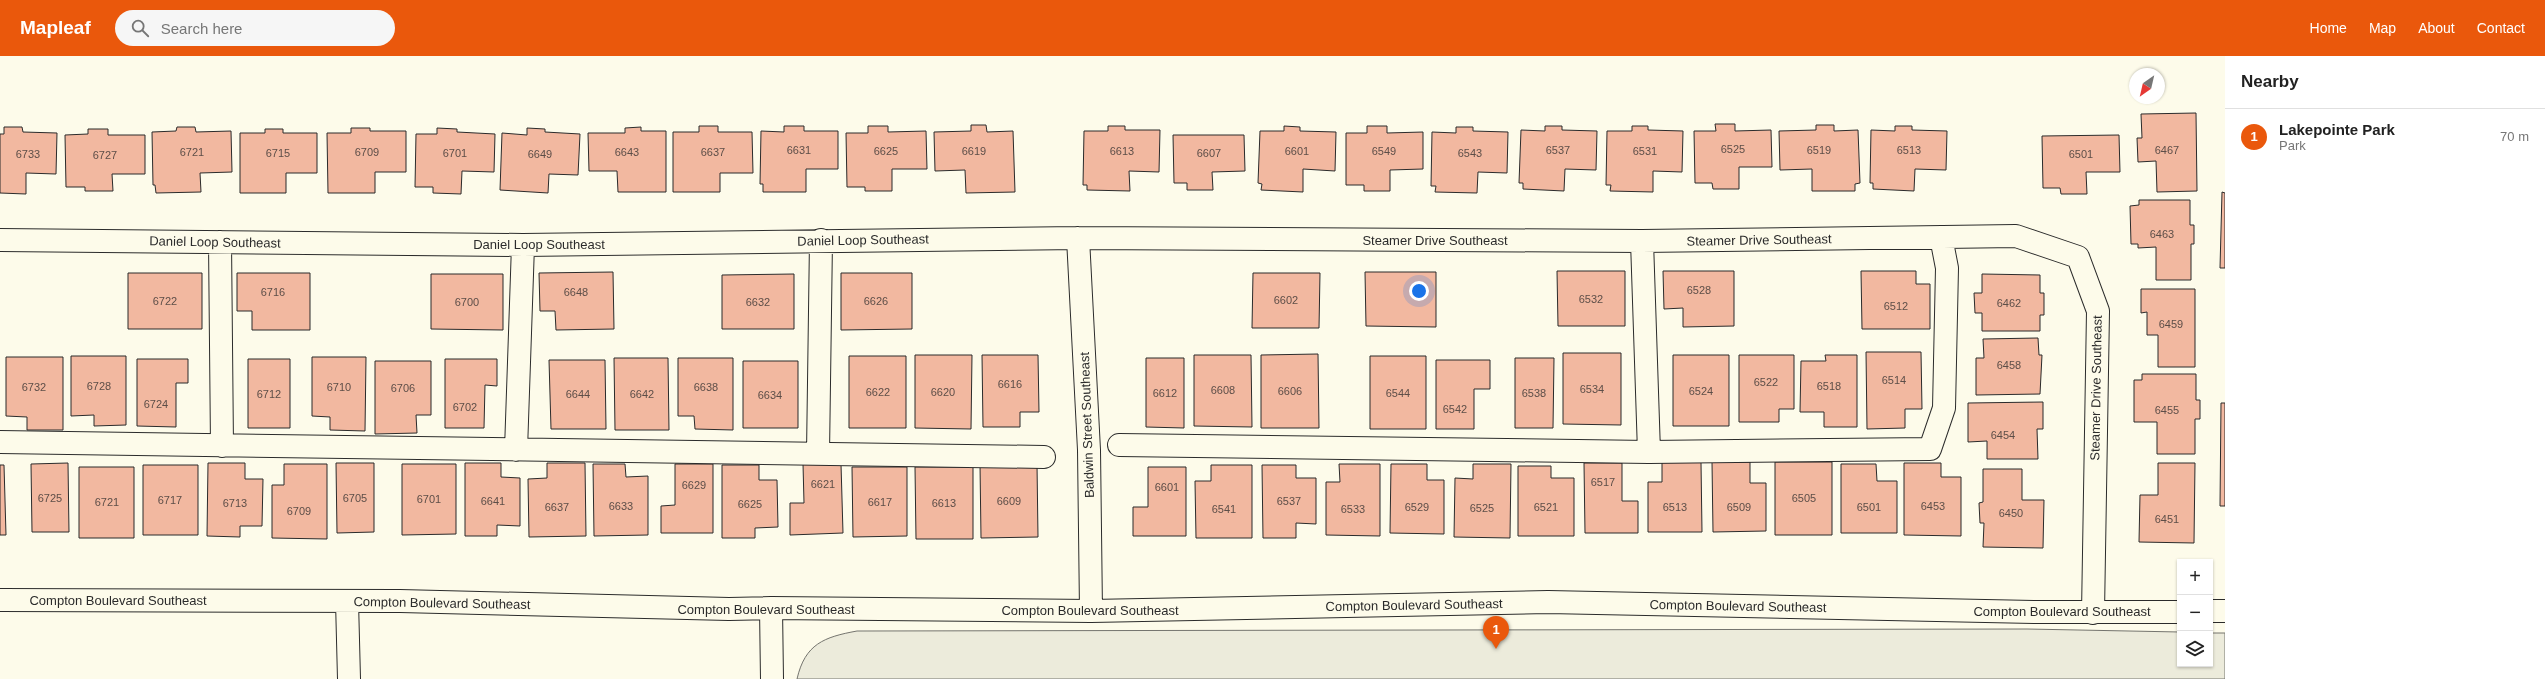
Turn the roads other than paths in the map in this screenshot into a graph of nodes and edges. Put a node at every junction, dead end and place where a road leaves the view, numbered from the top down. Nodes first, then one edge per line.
1 (1941, 237) junction
2 (1078, 238) junction
3 (0, 240) edge
4 (821, 240) junction
5 (1642, 241) junction
6 (220, 242) junction
7 (523, 245) junction
8 (0, 442) edge
9 (1119, 445) dead end
10 (222, 446) junction
11 (516, 450) junction
12 (1649, 452) junction
13 (818, 454) junction
14 (1044, 457) dead end
15 (0, 600) edge
16 (347, 601) junction
17 (771, 608) junction
18 (1091, 611) junction
19 (2213, 611) edge
20 (2225, 611) edge
21 (2177, 612) edge
22 (2093, 613) junction
23 (349, 679) edge
24 (772, 679) edge

1 - 5 street, Steamer Drive Southeast
1 - 12 street
1 - 22 street, Steamer Drive Southeast
2 - 4 street, Daniel Loop Southeast
2 - 5 street, Steamer Drive Southeast
2 - 18 street, Baldwin Street Southeast
3 - 6 street, Daniel Loop Southeast
4 - 7 street, Daniel Loop Southeast
4 - 13 street
5 - 12 street
6 - 7 street, Daniel Loop Southeast
6 - 10 street
7 - 11 street
8 - 10 street
9 - 12 street
10 - 11 street
11 - 13 street
13 - 14 street
15 - 16 street, Compton Boulevard Southeast
16 - 17 street, Compton Boulevard Southeast
16 - 23 street
17 - 18 street, Compton Boulevard Southeast
17 - 24 street
18 - 22 street, Compton Boulevard Southeast
19 - 20 street
21 - 22 street, Compton Boulevard Southeast

